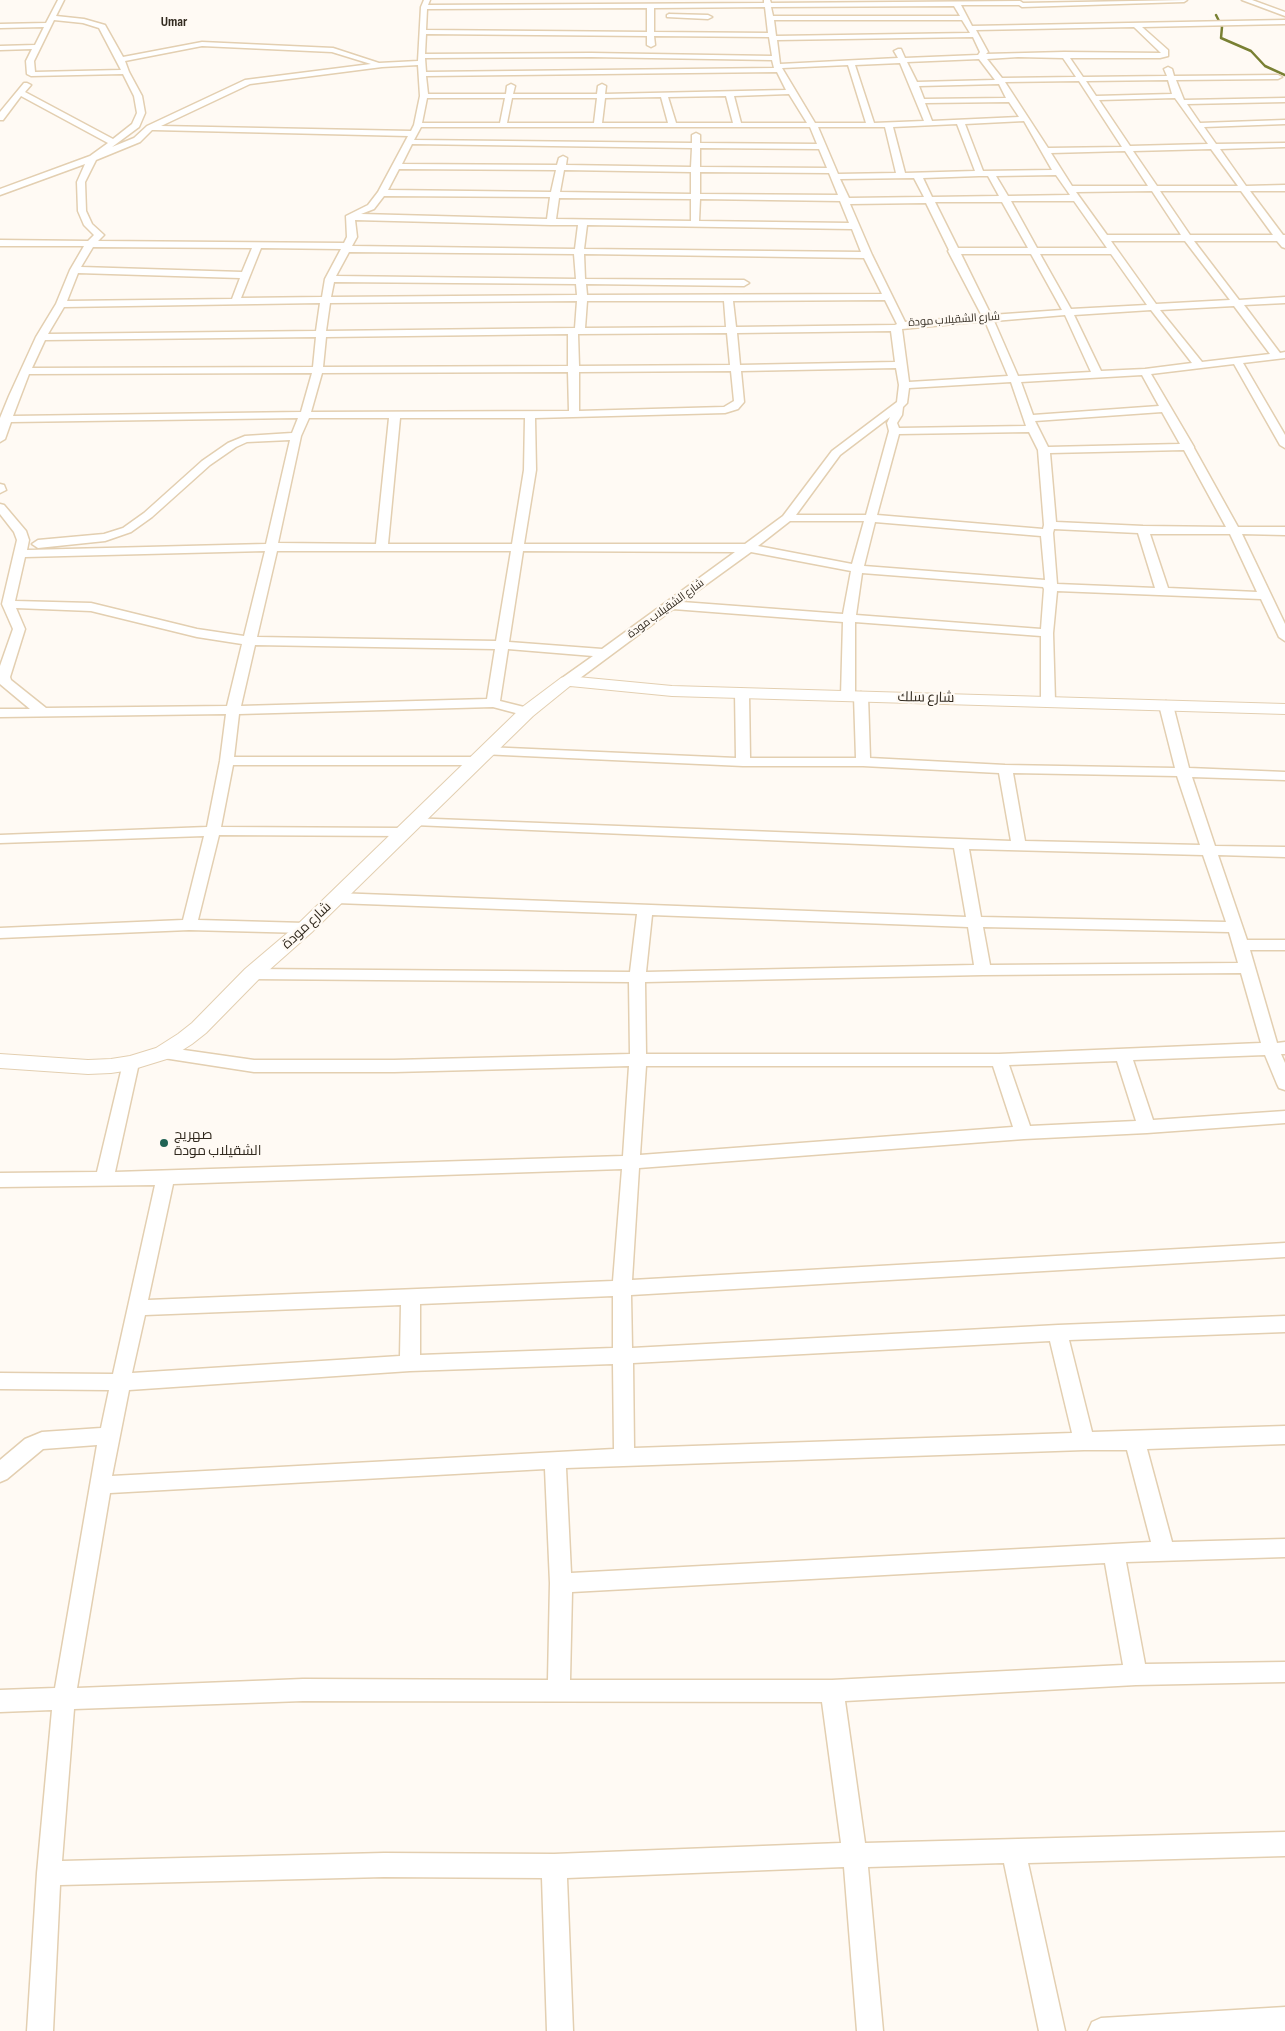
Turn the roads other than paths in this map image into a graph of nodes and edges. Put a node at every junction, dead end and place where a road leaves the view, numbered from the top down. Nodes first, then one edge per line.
1 (62, 0) edge
2 (1184, 0) edge
3 (1246, 0) edge
4 (1155, 1) edge
5 (706, 2) edge
6 (768, 2) edge
7 (934, 2) edge
8 (1020, 2) edge
9 (478, 3) edge
10 (677, 3) edge
11 (426, 4) edge
12 (957, 4) junction
13 (650, 5) junction
14 (560, 6) junction
15 (1028, 12) dead end
16 (1285, 14) edge
17 (560, 16) dead end
18 (642, 16) dead end
19 (651, 16) junction
20 (708, 17) junction
21 (770, 18) junction
22 (966, 18) junction
23 (1035, 19) dead end
24 (50, 21) junction
25 (1285, 22) edge
26 (1135, 24) junction
27 (0, 26) edge
28 (1041, 26) junction
29 (970, 28) junction
30 (422, 32) junction
31 (650, 34) junction
32 (710, 34) junction
33 (976, 35) junction
34 (773, 36) junction
35 (892, 37) junction
36 (533, 40) junction
37 (37, 47) junction
38 (0, 48) edge
39 (1064, 54) junction
40 (651, 55) junction
41 (981, 56) junction
42 (1160, 56) junction
43 (421, 59) junction
44 (120, 60) junction
45 (902, 60) junction
46 (852, 63) junction
47 (382, 65) junction
48 (777, 65) junction
49 (616, 71) junction
50 (125, 72) junction
51 (525, 73) junction
52 (604, 73) junction
53 (422, 74) junction
54 (512, 74) junction
55 (35, 75) junction
56 (1172, 78) junction
57 (1278, 78) dead end
58 (1082, 79) junction
59 (1000, 81) junction
60 (914, 84) junction
61 (791, 92) junction
62 (21, 93) junction
63 (729, 93) junction
64 (664, 94) junction
65 (424, 96) junction
66 (510, 96) junction
67 (600, 96) junction
68 (1095, 98) junction
69 (1179, 99) junction
70 (1012, 100) junction
71 (1285, 100) edge
72 (920, 101) junction
73 (3, 109) edge
74 (0, 118) edge
75 (1026, 119) junction
76 (960, 122) junction
77 (1285, 122) edge
78 (929, 123) junction
79 (695, 124) junction
80 (737, 124) junction
81 (870, 124) junction
82 (418, 125) junction
83 (673, 125) junction
84 (811, 125) junction
85 (888, 125) junction
86 (1198, 125) junction
87 (503, 126) junction
88 (568, 126) junction
89 (598, 126) junction
90 (150, 128) junction
91 (412, 138) junction
92 (115, 143) junction
93 (566, 145) junction
94 (1285, 145) edge
95 (697, 146) junction
96 (1271, 146) junction
97 (1214, 147) junction
98 (822, 148) junction
99 (1128, 148) junction
100 (1044, 151) junction
101 (1285, 157) edge
102 (92, 159) junction
103 (397, 166) junction
104 (561, 169) junction
105 (697, 171) junction
106 (1058, 172) junction
107 (834, 174) junction
108 (980, 174) junction
109 (991, 174) junction
110 (901, 175) junction
111 (917, 175) junction
112 (1244, 188) junction
113 (1285, 188) edge
114 (1071, 189) junction
115 (1154, 189) junction
116 (0, 192) edge
117 (382, 193) junction
118 (555, 194) junction
119 (695, 196) junction
120 (1077, 198) junction
121 (846, 199) junction
122 (930, 200) junction
123 (1006, 200) junction
124 (350, 216) junction
125 (551, 222) junction
126 (583, 222) junction
127 (694, 223) junction
128 (856, 226) junction
129 (1187, 237) junction
130 (1105, 238) junction
131 (1283, 240) edge
132 (0, 243) edge
133 (92, 243) junction
134 (258, 245) junction
135 (347, 248) junction
136 (953, 251) junction
137 (1113, 251) junction
138 (579, 252) junction
139 (1035, 252) junction
140 (867, 255) junction
141 (75, 270) junction
142 (246, 275) junction
143 (330, 279) junction
144 (581, 281) junction
145 (744, 283) dead end
146 (728, 297) junction
147 (887, 297) junction
148 (582, 298) junction
149 (325, 300) junction
150 (1285, 300) edge
151 (235, 302) junction
152 (1235, 303) junction
153 (61, 304) junction
154 (1153, 307) junction
155 (1068, 312) junction
156 (988, 318) junction
157 (899, 326) junction
158 (732, 330) junction
159 (576, 332) junction
160 (321, 334) junction
161 (41, 337) junction
162 (1281, 356) edge
163 (1237, 361) junction
164 (902, 365) junction
165 (1200, 366) junction
166 (734, 368) junction
167 (318, 369) junction
168 (573, 369) junction
169 (25, 371) junction
170 (1144, 372) junction
171 (1098, 375) junction
172 (1015, 380) junction
173 (904, 385) junction
174 (14, 396) junction
175 (0, 406) edge
176 (898, 407) junction
177 (1167, 409) junction
178 (574, 413) junction
179 (530, 414) junction
180 (305, 415) junction
181 (395, 415) junction
182 (1029, 418) junction
183 (5, 419) junction
184 (1033, 429) junction
185 (894, 431) junction
186 (296, 436) junction
187 (0, 439) edge
188 (1285, 445) edge
189 (1189, 447) junction
190 (1044, 450) junction
191 (0, 507) edge
192 (787, 518) junction
193 (870, 518) junction
194 (1049, 529) junction
195 (1143, 530) junction
196 (1234, 530) junction
197 (1285, 531) edge
198 (271, 547) junction
199 (382, 548) junction
200 (518, 548) junction
201 (750, 548) junction
202 (20, 551) junction
203 (17, 567) junction
204 (857, 569) junction
205 (0, 583) edge
206 (1050, 585) junction
207 (1164, 592) junction
208 (1267, 596) junction
209 (8, 604) junction
210 (671, 605) junction
211 (849, 617) junction
212 (1047, 633) junction
213 (1285, 636) edge
214 (249, 641) junction
215 (501, 645) junction
216 (605, 653) junction
217 (567, 682) junction
218 (742, 693) junction
219 (855, 696) junction
220 (1048, 701) junction
221 (493, 703) junction
222 (1166, 705) junction
223 (1285, 709) edge
224 (233, 710) junction
225 (41, 712) junction
226 (527, 712) junction
227 (0, 713) edge
228 (480, 756) junction
229 (227, 761) junction
230 (743, 762) junction
231 (863, 762) junction
232 (1005, 769) junction
233 (1183, 772) junction
234 (1285, 776) edge
235 (408, 826) junction
236 (213, 831) junction
237 (0, 839) edge
238 (962, 844) junction
239 (1019, 846) junction
240 (1210, 850) junction
241 (1285, 852) edge
242 (336, 898) junction
243 (645, 911) junction
244 (974, 922) junction
245 (189, 925) junction
246 (1234, 927) junction
247 (305, 928) junction
248 (0, 933) edge
249 (1241, 945) junction
250 (1285, 945) edge
251 (1248, 968) junction
252 (983, 970) junction
253 (252, 974) junction
254 (637, 977) junction
255 (1278, 1048) edge
256 (163, 1054) junction
257 (1123, 1055) junction
258 (638, 1060) junction
259 (999, 1060) junction
260 (0, 1061) edge
261 (131, 1063) junction
262 (1285, 1084) edge
263 (1285, 1117) edge
264 (1148, 1127) junction
265 (1024, 1133) junction
266 (630, 1162) junction
267 (105, 1178) junction
268 (165, 1178) junction
269 (0, 1180) edge
270 (1285, 1250) edge
271 (622, 1288) junction
272 (411, 1297) junction
273 (137, 1308) junction
274 (1285, 1324) edge
275 (1058, 1333) junction
276 (623, 1356) junction
277 (410, 1363) junction
278 (0, 1381) edge
279 (121, 1382) junction
280 (1285, 1435) edge
281 (109, 1436) junction
282 (1084, 1441) junction
283 (1135, 1441) junction
284 (624, 1458) junction
285 (555, 1460) junction
286 (0, 1473) edge
287 (102, 1485) junction
288 (1285, 1548) edge
289 (1164, 1551) junction
290 (1114, 1553) junction
291 (561, 1582) junction
292 (1285, 1672) edge
293 (1136, 1675) junction
294 (559, 1690) junction
295 (832, 1691) junction
296 (64, 1699) junction
297 (0, 1701) edge
298 (1285, 1844) edge
299 (1013, 1851) junction
300 (855, 1856) junction
301 (554, 1866) junction
302 (49, 1873) junction
303 (1285, 2020) edge
304 (40, 2031) edge
305 (560, 2031) edge
306 (870, 2031) edge
307 (1052, 2031) edge
308 (1101, 2031) edge

1 - 24 street
2 - 4 street
3 - 16 street
4 - 8 street
5 - 6 street
5 - 10 street
5 - 20 street
6 - 7 street
6 - 21 street
7 - 12 street
8 - 12 street
8 - 15 street
9 - 11 street
9 - 14 street
10 - 13 street
11 - 30 street
12 - 22 street
13 - 14 street
13 - 19 street
14 - 17 street
18 - 19 street
19 - 20 street
19 - 31 street
20 - 32 street
21 - 22 street
21 - 34 street
22 - 29 street
23 - 28 street
24 - 27 street
24 - 37 street
24 - 44 street
25 - 26 street
26 - 28 street
26 - 42 street
28 - 29 street
29 - 33 street
30 - 36 street
30 - 43 street
31 - 32 street
31 - 36 street
31 - 40 street
32 - 34 street
33 - 35 street
33 - 41 street
34 - 35 street
34 - 48 street
35 - 45 street
36 - 40 street
36 - 43 street
36 - 51 street
37 - 38 street
37 - 55 street
39 - 41 street
39 - 42 street
39 - 58 street
40 - 48 street
40 - 49 street
41 - 45 street
41 - 59 street
42 - 56 street
43 - 47 street
43 - 53 street
44 - 47 street
44 - 50 street
45 - 46 street
45 - 60 street
46 - 48 street
46 - 81 street
47 - 90 street
48 - 49 street
48 - 61 street
49 - 52 street
50 - 55 street
50 - 92 street
51 - 52 street
51 - 54 street
52 - 67 street
53 - 54 street
53 - 65 street
54 - 66 street
55 - 62 street
56 - 57 street
56 - 58 street
56 - 69 street
58 - 59 street
58 - 68 street
59 - 60 street
59 - 70 street
60 - 72 street
61 - 63 street
61 - 84 street
62 - 73 street
62 - 92 street
63 - 64 street
63 - 80 street
64 - 67 street
64 - 83 street
65 - 66 street
65 - 82 street
66 - 67 street
66 - 87 street
67 - 89 street
68 - 69 street
68 - 99 street
69 - 71 street
69 - 86 street
70 - 72 street
70 - 75 street
72 - 78 street
73 - 74 street
75 - 76 street
75 - 100 street
76 - 78 street
76 - 108 street
77 - 86 street
78 - 85 street
79 - 80 street
79 - 83 street
79 - 95 street
80 - 84 street
81 - 84 street
81 - 85 street
82 - 87 street
82 - 91 street
83 - 89 street
84 - 98 street
85 - 110 street
86 - 97 street
87 - 88 street
88 - 89 street
88 - 93 street
90 - 91 street
90 - 102 street
91 - 93 street
91 - 103 street
92 - 102 street
93 - 95 street
93 - 104 street
94 - 96 street
95 - 98 street
95 - 105 street
96 - 97 street
96 - 101 street
97 - 99 street
97 - 112 street
98 - 107 street
99 - 100 street
99 - 115 street
100 - 106 street
102 - 116 street
102 - 133 street
103 - 104 street
103 - 117 street
104 - 105 street
104 - 118 street
105 - 107 street
105 - 119 street
106 - 109 street
106 - 114 street
107 - 110 street
107 - 121 street
108 - 109 street
108 - 111 street
109 - 123 street
110 - 111 street
111 - 122 street
112 - 113 street
112 - 115 street
112 - 131 street
114 - 115 street
114 - 120 street
115 - 129 street
117 - 118 street
117 - 124 street
118 - 119 street
118 - 125 street
119 - 121 street
119 - 127 street
120 - 123 street
120 - 130 street
121 - 122 street
121 - 128 street
122 - 123 street
122 - 136 street
123 - 139 street
124 - 125 street
124 - 135 street
125 - 126 street
126 - 127 street
126 - 138 street
127 - 128 street
128 - 140 street
129 - 130 street
129 - 131 street
129 - 152 street
130 - 137 street
132 - 133 street
133 - 134 street
133 - 141 street
134 - 135 street
134 - 142 street
135 - 138 street
135 - 143 street
136 - 139 street
136 - 156 street
137 - 139 street
137 - 154 street
138 - 140 street
138 - 144 street
139 - 155 street
140 - 147 street
141 - 142 street
141 - 153 street
142 - 151 street
143 - 144 street
143 - 149 street
144 - 145 street
144 - 148 street
146 - 147 street
146 - 148 street
146 - 158 street
147 - 157 street
148 - 149 street
148 - 159 street
149 - 151 street
149 - 160 street
150 - 152 street, شارع الشقيلاب مودة
151 - 153 street
152 - 154 street, شارع الشقيلاب مودة
152 - 162 street
153 - 161 street
154 - 155 street, شارع الشقيلاب مودة
154 - 165 street
155 - 156 street, شارع الشقيلاب مودة
155 - 171 street
156 - 157 street, شارع الشقيلاب مودة
156 - 172 street
157 - 158 street
157 - 164 street, شارع الشقيلاب مودة
158 - 159 street
158 - 166 street
159 - 160 street
159 - 168 street
160 - 161 street
160 - 167 street
161 - 169 street
162 - 163 street
163 - 165 street
163 - 188 street
164 - 166 street
164 - 173 street, شارع الشقيلاب مودة
165 - 170 street
166 - 168 street
166 - 178 street
167 - 168 street
167 - 169 street
167 - 180 street
168 - 178 street
169 - 174 street
170 - 171 street
170 - 177 street
171 - 172 street
172 - 173 street
172 - 182 street
173 - 176 street, شارع الشقيلاب مودة
174 - 175 street
174 - 183 street
176 - 185 street
176 - 192 street, شارع الشقيلاب مودة
177 - 182 street
177 - 189 street
178 - 179 street
179 - 181 street
179 - 200 street
180 - 181 street
180 - 183 street
180 - 186 street
181 - 199 street
182 - 184 street
183 - 187 street
184 - 185 street
184 - 190 street
185 - 193 street
186 - 198 street
186 - 202 street
189 - 190 street
189 - 196 street
190 - 194 street
191 - 202 street
192 - 193 street
192 - 201 street, شارع الشقيلاب مودة
193 - 194 street
193 - 204 street
194 - 195 street
194 - 206 street
195 - 196 street
195 - 207 street
196 - 197 street
196 - 208 street
198 - 199 street
198 - 202 street
198 - 214 street
199 - 200 street
200 - 201 street
200 - 215 street
201 - 204 street
201 - 210 street, شارع الشقيلاب مودة
202 - 203 street
203 - 205 street
203 - 209 street
204 - 206 street
204 - 211 street
206 - 207 street
206 - 212 street
207 - 208 street
208 - 213 street
209 - 214 street
209 - 225 street
210 - 211 street
210 - 216 street, شارع الشقيلاب مودة
211 - 212 street
211 - 219 street
212 - 220 street
214 - 215 street
214 - 224 street
215 - 216 street
215 - 221 street
216 - 217 street, شارع الشقيلاب مودة
217 - 218 street, شارع سلك
217 - 226 street, شارع مودة
218 - 219 street, شارع سلك
218 - 230 street
219 - 220 street, شارع سلك
219 - 231 street
220 - 222 street, شارع سلك
221 - 224 street
221 - 226 street
222 - 223 street, شارع سلك
222 - 233 street
224 - 225 street
224 - 229 street
225 - 227 street
226 - 228 street, شارع مودة
228 - 229 street
228 - 230 street
228 - 235 street, شارع مودة
229 - 236 street
230 - 231 street
231 - 232 street
232 - 233 street
232 - 239 street
233 - 234 street
233 - 240 street
235 - 236 street
235 - 238 street
235 - 242 street, شارع مودة
236 - 237 street
236 - 245 street
238 - 239 street
238 - 244 street
239 - 240 street
240 - 241 street
240 - 246 street
242 - 243 street
242 - 247 street, شارع مودة
243 - 244 street
243 - 254 street
244 - 246 street
244 - 252 street
245 - 247 street
245 - 248 street
246 - 249 street
247 - 253 street, شارع مودة
249 - 250 street
249 - 251 street
251 - 252 street
251 - 255 street
252 - 254 street
253 - 254 street
253 - 256 street, شارع مودة
254 - 258 street
255 - 257 street
255 - 262 street
256 - 258 street
256 - 261 street, شارع مودة
257 - 259 street
257 - 264 street
258 - 259 street
258 - 266 street
259 - 265 street
260 - 261 street, شارع مودة
261 - 267 street
263 - 264 street
264 - 265 street
265 - 266 street
266 - 268 street
266 - 271 street
267 - 268 street
267 - 269 street
268 - 273 street
270 - 271 street
271 - 272 street
271 - 276 street
272 - 273 street
272 - 277 street
273 - 279 street
274 - 275 street
275 - 276 street
275 - 282 street
276 - 277 street
276 - 284 street
277 - 279 street
278 - 279 street
279 - 281 street
280 - 283 street
281 - 286 street
281 - 287 street
282 - 283 street
282 - 284 street
283 - 289 street
284 - 285 street
285 - 287 street
285 - 291 street
287 - 296 street
288 - 289 street
289 - 290 street
290 - 291 street
290 - 293 street
291 - 294 street
292 - 293 street
293 - 295 street
294 - 295 street
294 - 296 street
295 - 300 street
296 - 297 street
296 - 302 street
298 - 299 street
299 - 300 street
299 - 307 street
300 - 301 street
300 - 306 street
301 - 302 street
301 - 305 street
302 - 304 street
303 - 308 street

